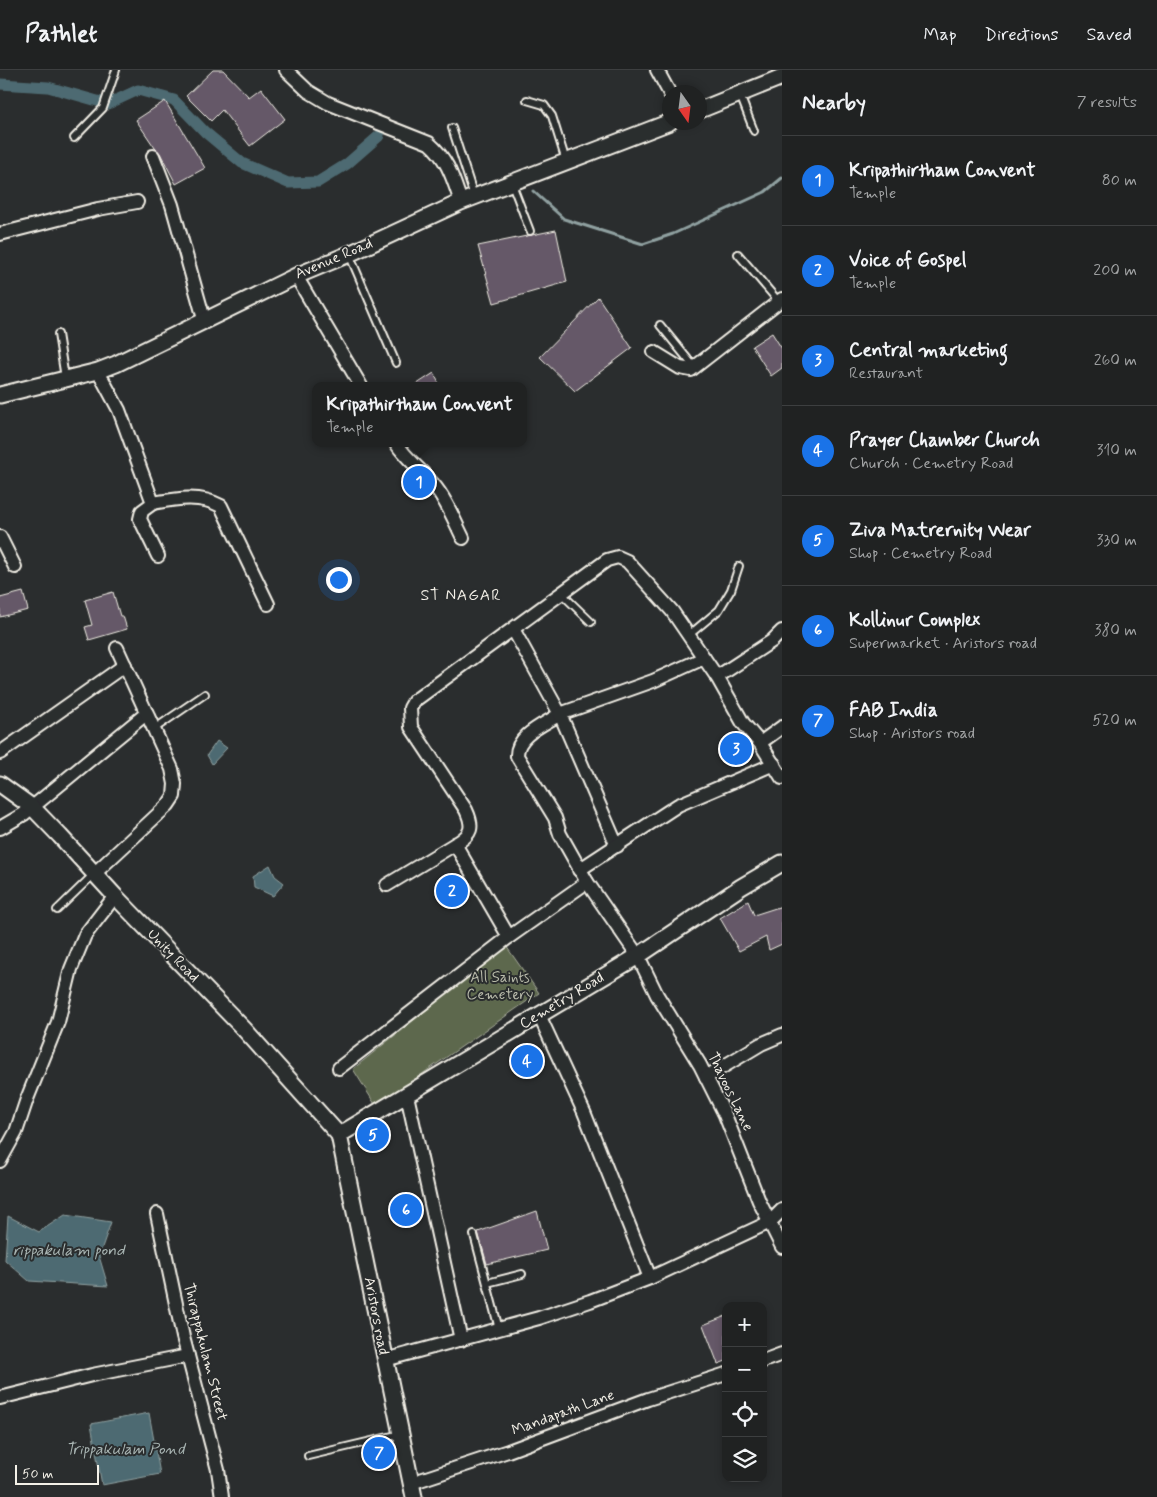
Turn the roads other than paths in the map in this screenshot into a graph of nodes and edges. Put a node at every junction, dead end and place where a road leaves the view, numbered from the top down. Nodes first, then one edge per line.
1 (116, 70) edge
2 (286, 70) edge
3 (656, 70) edge
4 (782, 77) edge
5 (665, 85) edge
6 (740, 94) junction
7 (527, 100) dead end
8 (707, 107) edge
9 (662, 125) edge
10 (452, 128) dead end
11 (754, 132) dead end
12 (74, 138) dead end
13 (154, 156) dead end
14 (566, 162) junction
15 (512, 183) junction
16 (468, 200) junction
17 (137, 202) dead end
18 (530, 231) dead end
19 (0, 234) edge
20 (349, 254) junction
21 (738, 254) dead end
22 (296, 276) junction
23 (781, 300) edge
24 (204, 319) junction
25 (660, 325) dead end
26 (58, 334) dead end
27 (654, 352) dead end
28 (396, 363) dead end
29 (696, 368) junction
30 (98, 371) junction
31 (65, 378) junction
32 (360, 382) edge
33 (0, 395) edge
34 (399, 447) edge
35 (153, 503) junction
36 (0, 536) edge
37 (463, 538) dead end
38 (158, 556) dead end
39 (739, 566) dead end
40 (15, 567) dead end
41 (560, 592) junction
42 (268, 604) dead end
43 (591, 622) dead end
44 (513, 629) junction
45 (782, 631) edge
46 (689, 635) junction
47 (117, 648) dead end
48 (704, 658) junction
49 (125, 665) junction
50 (717, 677) junction
51 (205, 694) dead end
52 (147, 714) junction
53 (560, 714) junction
54 (782, 727) edge
55 (154, 729) junction
56 (760, 743) junction
57 (0, 753) edge
58 (774, 764) junction
59 (782, 778) edge
60 (0, 784) edge
61 (32, 807) junction
62 (0, 828) edge
63 (455, 844) junction
64 (617, 846) junction
65 (782, 863) edge
66 (580, 870) junction
67 (95, 873) junction
68 (587, 882) junction
69 (387, 885) dead end
70 (115, 896) junction
71 (57, 910) dead end
72 (509, 937) junction
73 (638, 956) junction
74 (539, 1015) junction
75 (782, 1035) edge
76 (339, 1068) dead end
77 (706, 1077) junction
78 (407, 1095) junction
79 (339, 1135) junction
80 (0, 1161) edge
81 (782, 1210) edge
82 (157, 1214) dead end
83 (770, 1222) junction
84 (474, 1235) dead end
85 (782, 1247) edge
86 (522, 1274) dead end
87 (650, 1278) junction
88 (487, 1283) junction
89 (500, 1329) junction
90 (461, 1340) junction
91 (782, 1354) edge
92 (188, 1356) junction
93 (385, 1360) junction
94 (767, 1360) edge
95 (722, 1375) edge
96 (0, 1398) edge
97 (400, 1434) junction
98 (308, 1456) dead end
99 (412, 1490) edge
100 (222, 1497) edge

1 - 12 lane
2 - 16 street
3 - 5 street
4 - 6 street
6 - 8 street
6 - 11 lane
7 - 14 lane
9 - 14 street, Avenue Road
10 - 16 lane
13 - 24 street
14 - 15 street, Avenue Road
15 - 16 street, Avenue Road
15 - 18 lane
16 - 20 street, Avenue Road
17 - 19 street
20 - 22 street, Avenue Road
20 - 28 lane
21 - 23 lane
22 - 24 street, Avenue Road
22 - 32 street
23 - 29 street
24 - 30 street, Avenue Road
25 - 29 lane
26 - 31 lane
27 - 29 street
30 - 31 street, Avenue Road
30 - 35 street
31 - 33 street, Avenue Road
34 - 37 street
35 - 38 street
35 - 42 street
36 - 40 street
39 - 46 lane
41 - 43 lane
41 - 44 street
41 - 46 street
44 - 53 street
44 - 63 street
45 - 50 street
46 - 48 street
47 - 49 street
48 - 50 street
48 - 53 street, Thavoos Lane
49 - 52 street
49 - 57 street
50 - 56 street
51 - 55 lane
52 - 55 street
52 - 61 street
53 - 64 street
53 - 66 street, Thavoos Lane
54 - 56 street
55 - 67 street
56 - 58 street
58 - 59 street
58 - 64 street
60 - 61 street, Unity Road
61 - 62 street
61 - 67 street, Unity Road
63 - 69 street
63 - 72 street
64 - 66 street
65 - 73 street, Cemetry Road
66 - 68 street, Thavoos Lane
67 - 70 street, Unity Road
67 - 71 lane
68 - 72 street
68 - 73 street, Thavoos Lane
70 - 79 street, Unity Road
70 - 80 street
72 - 76 street
73 - 74 street, Cemetry Road
73 - 77 street, Thavoos Lane
74 - 78 street, Cemetry Road
74 - 87 street
75 - 77 street
77 - 83 street, Thavoos Lane
78 - 79 street, Cemetry Road
78 - 90 street
79 - 93 street, Aristors road
81 - 83 street
82 - 92 street, Thirappakulam Street
83 - 85 street, Thavoos Lane
83 - 87 street
84 - 88 lane
86 - 88 lane
87 - 89 street
88 - 89 lane
89 - 90 street
90 - 93 street
91 - 94 street
92 - 96 street
92 - 100 street, Thirappakulam Street
93 - 97 street, Aristors road
95 - 99 street, Mandapath Lane
97 - 98 lane
97 - 99 street, Aristors road

